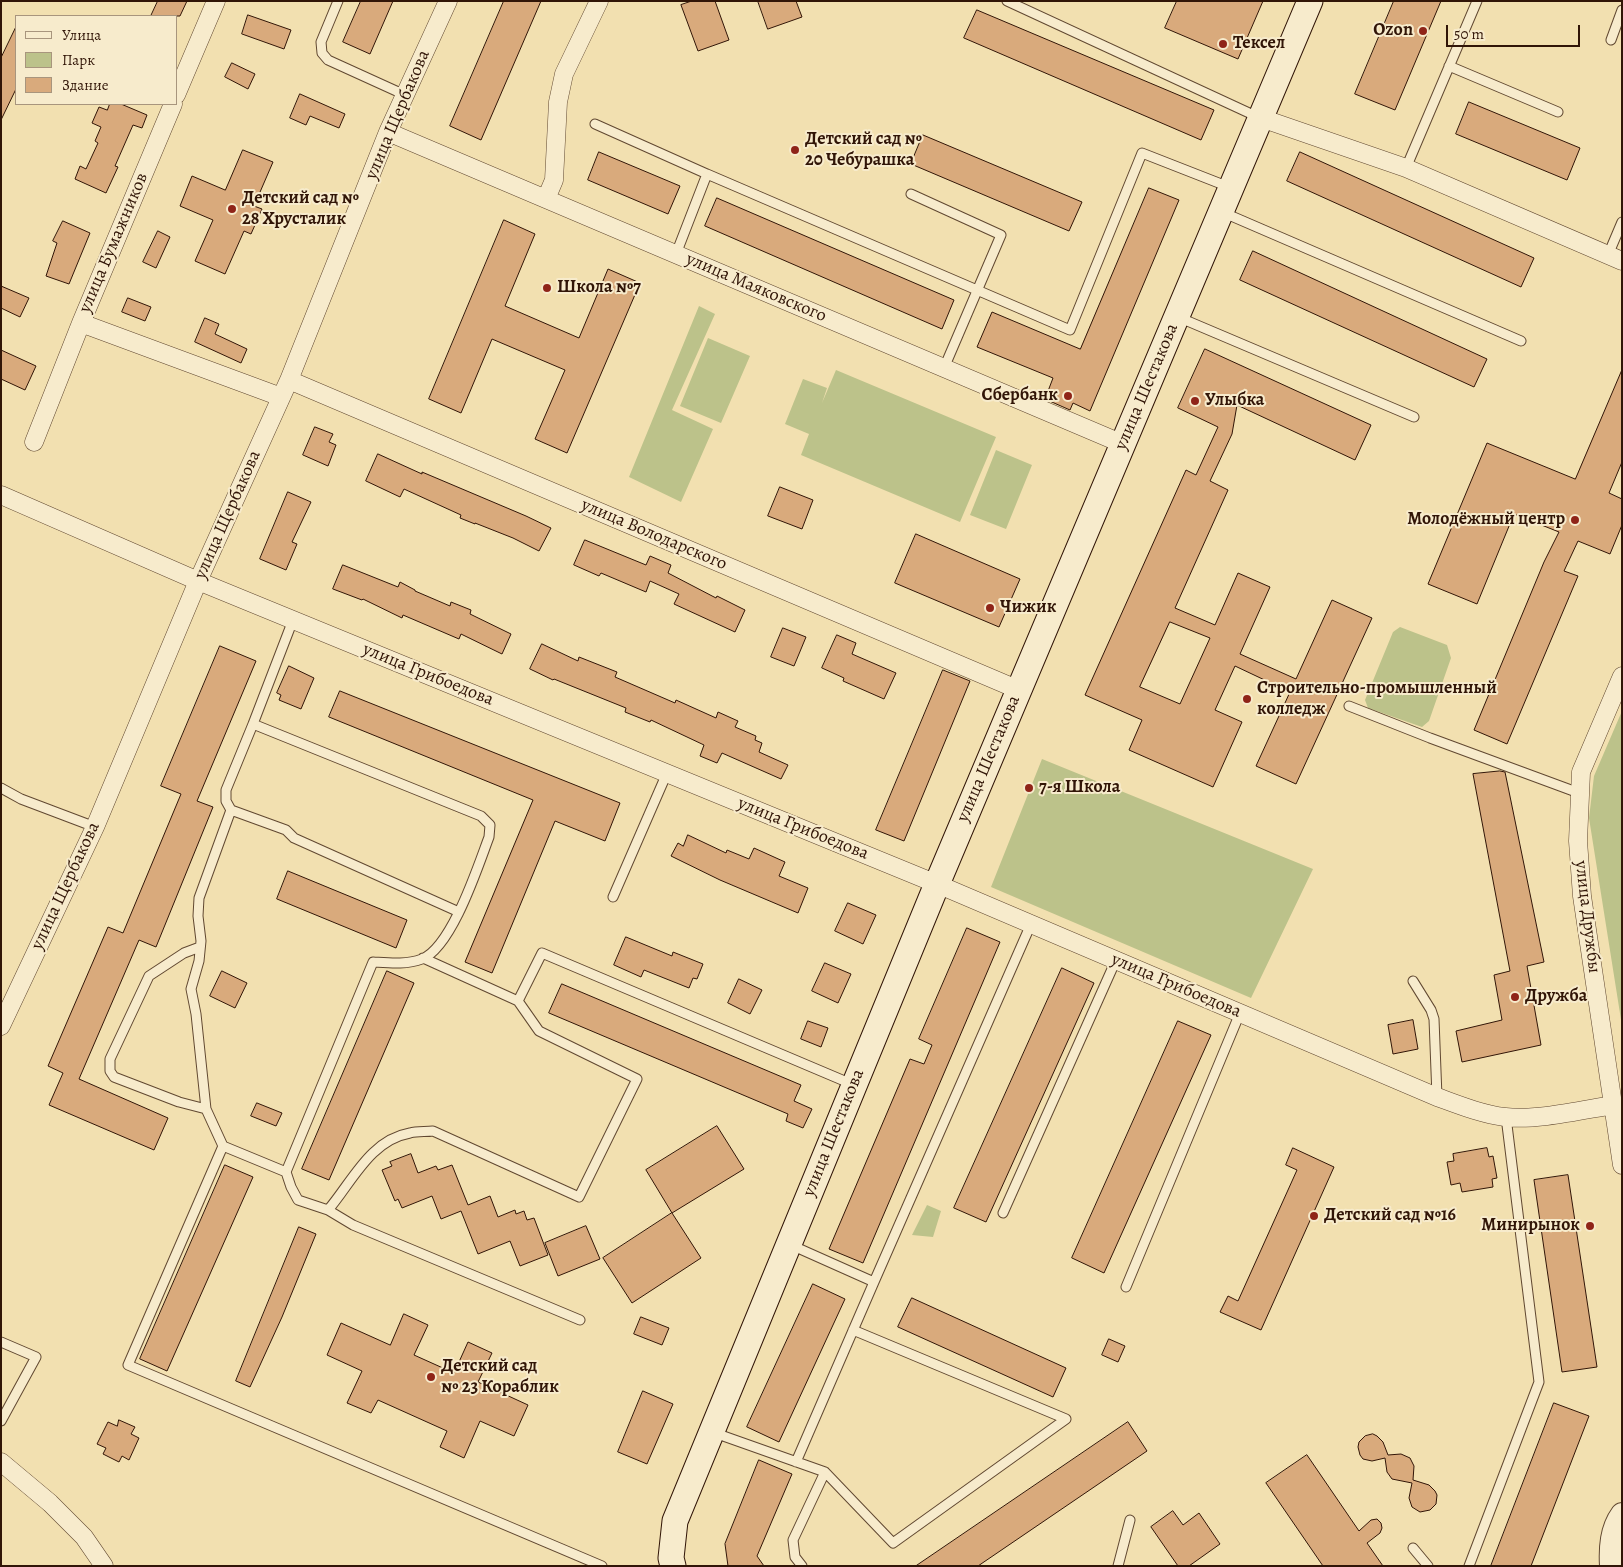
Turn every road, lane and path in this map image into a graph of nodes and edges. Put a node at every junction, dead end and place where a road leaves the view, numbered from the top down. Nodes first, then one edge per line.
1 (216, 1) edge
2 (338, 1) edge
3 (448, 1) edge
4 (599, 1) edge
5 (1007, 1) edge
6 (1310, 1) edge
7 (1477, 1) edge
8 (1622, 10) edge
9 (1611, 40) dead end
10 (1449, 66) junction
11 (178, 90) edge
12 (405, 95) junction
13 (173, 105) edge
14 (1558, 112) dead end
15 (1261, 118) junction
16 (595, 124) dead end
17 (388, 132) junction
18 (1406, 168) junction
19 (706, 174) junction
20 (1232, 188) junction
21 (911, 194) dead end
22 (546, 198) junction
23 (1222, 212) junction
24 (1622, 222) edge
25 (676, 254) junction
26 (1615, 258) edge
27 (977, 290) junction
28 (1177, 316) junction
29 (80, 324) junction
30 (1521, 342) dead end
31 (944, 368) junction
32 (288, 380) junction
33 (281, 397) junction
34 (1414, 417) dead end
35 (34, 442) dead end
36 (1123, 444) junction
37 (1, 495) edge
38 (198, 581) junction
39 (293, 620) junction
40 (1622, 676) edge
41 (1019, 690) junction
42 (1349, 706) dead end
43 (252, 724) junction
44 (667, 773) junction
45 (1, 788) edge
46 (1580, 793) junction
47 (231, 810) junction
48 (95, 826) junction
49 (937, 884) junction
50 (613, 897) dead end
51 (459, 912) junction
52 (1031, 924) junction
53 (200, 947) junction
54 (423, 958) junction
55 (1116, 960) junction
56 (1412, 981) dead end
57 (518, 1001) junction
58 (1240, 1012) junction
59 (1, 1026) edge
60 (854, 1085) junction
61 (1437, 1097) junction
62 (1613, 1106) junction
63 (206, 1109) junction
64 (1506, 1117) junction
65 (223, 1146) junction
66 (1622, 1165) edge
67 (286, 1172) junction
68 (328, 1210) junction
69 (1003, 1213) dead end
70 (789, 1244) junction
71 (874, 1282) junction
72 (1126, 1287) dead end
73 (580, 1320) dead end
74 (854, 1330) junction
75 (1, 1342) edge
76 (1, 1421) edge
77 (712, 1432) junction
78 (1, 1462) edge
79 (796, 1462) junction
80 (825, 1472) junction
81 (1621, 1514) edge
82 (1130, 1520) dead end
83 (1413, 1548) dead end
84 (1609, 1561) edge
85 (104, 1566) edge
86 (602, 1566) edge
87 (673, 1566) edge
88 (802, 1566) edge
89 (1118, 1566) edge
90 (1428, 1566) edge
91 (1468, 1566) edge

1 - 11 street
2 - 12 lane
3 - 12 street, улица Щербакова
4 - 22 street
5 - 15 lane
6 - 15 main road, улица Шестакова
7 - 10 lane
8 - 9 lane
10 - 14 lane
10 - 18 lane
12 - 17 street, улица Щербакова
13 - 29 street, улица Бумажников
15 - 18 street
15 - 20 main road, улица Шестакова
16 - 19 lane
17 - 22 street, улица Маяковского
17 - 32 street, улица Щербакова
18 - 26 street
19 - 25 lane
19 - 27 lane
20 - 23 main road, улица Шестакова
20 - 27 lane
21 - 27 lane
22 - 25 street, улица Маяковского
23 - 28 main road, улица Шестакова
23 - 30 lane
24 - 26 lane
25 - 31 street, улица Маяковского
27 - 31 lane
28 - 34 lane
28 - 36 main road, улица Шестакова
29 - 33 street, улица Бумажников
29 - 35 street
31 - 36 street, улица Маяковского
32 - 33 street, улица Щербакова
32 - 41 street, улица Володарского
33 - 38 street, улица Щербакова
36 - 41 main road, улица Шестакова
37 - 38 street, улица Грибоедова
38 - 39 street, улица Грибоедова
38 - 48 street, улица Щербакова
39 - 43 lane
39 - 44 street, улица Грибоедова
40 - 46 street, улица Дружбы
41 - 49 main road, улица Шестакова
42 - 46 lane
43 - 47 lane
43 - 51 lane
44 - 49 street, улица Грибоедова
44 - 50 lane
45 - 48 lane
46 - 62 street, улица Дружбы
47 - 51 lane
47 - 53 lane
48 - 59 street, улица Щербакова
49 - 52 street, улица Грибоедова
49 - 60 main road, улица Шестакова
51 - 54 lane
52 - 55 street, улица Грибоедова
52 - 71 lane
53 - 63 lane
53 - 63 lane
54 - 57 lane
54 - 67 lane
55 - 58 street, улица Грибоедова
55 - 69 lane
56 - 61 lane
57 - 60 lane
57 - 68 lane
58 - 61 street, улица Грибоедова
58 - 72 lane
60 - 70 main road, улица Шестакова
61 - 64 street, улица Грибоедова
62 - 64 street, улица Грибоедова
62 - 66 street, улица Дружбы
63 - 65 lane
64 - 91 lane
65 - 67 lane
65 - 86 lane
67 - 68 lane
68 - 73 lane
70 - 71 lane
70 - 77 main road, улица Шестакова
71 - 74 lane
74 - 79 lane
74 - 80 lane
75 - 76 lane
77 - 79 lane
77 - 87 main road, улица Шестакова
78 - 85 street
79 - 80 lane
80 - 88 lane
81 - 84 street
82 - 89 lane
83 - 90 lane

